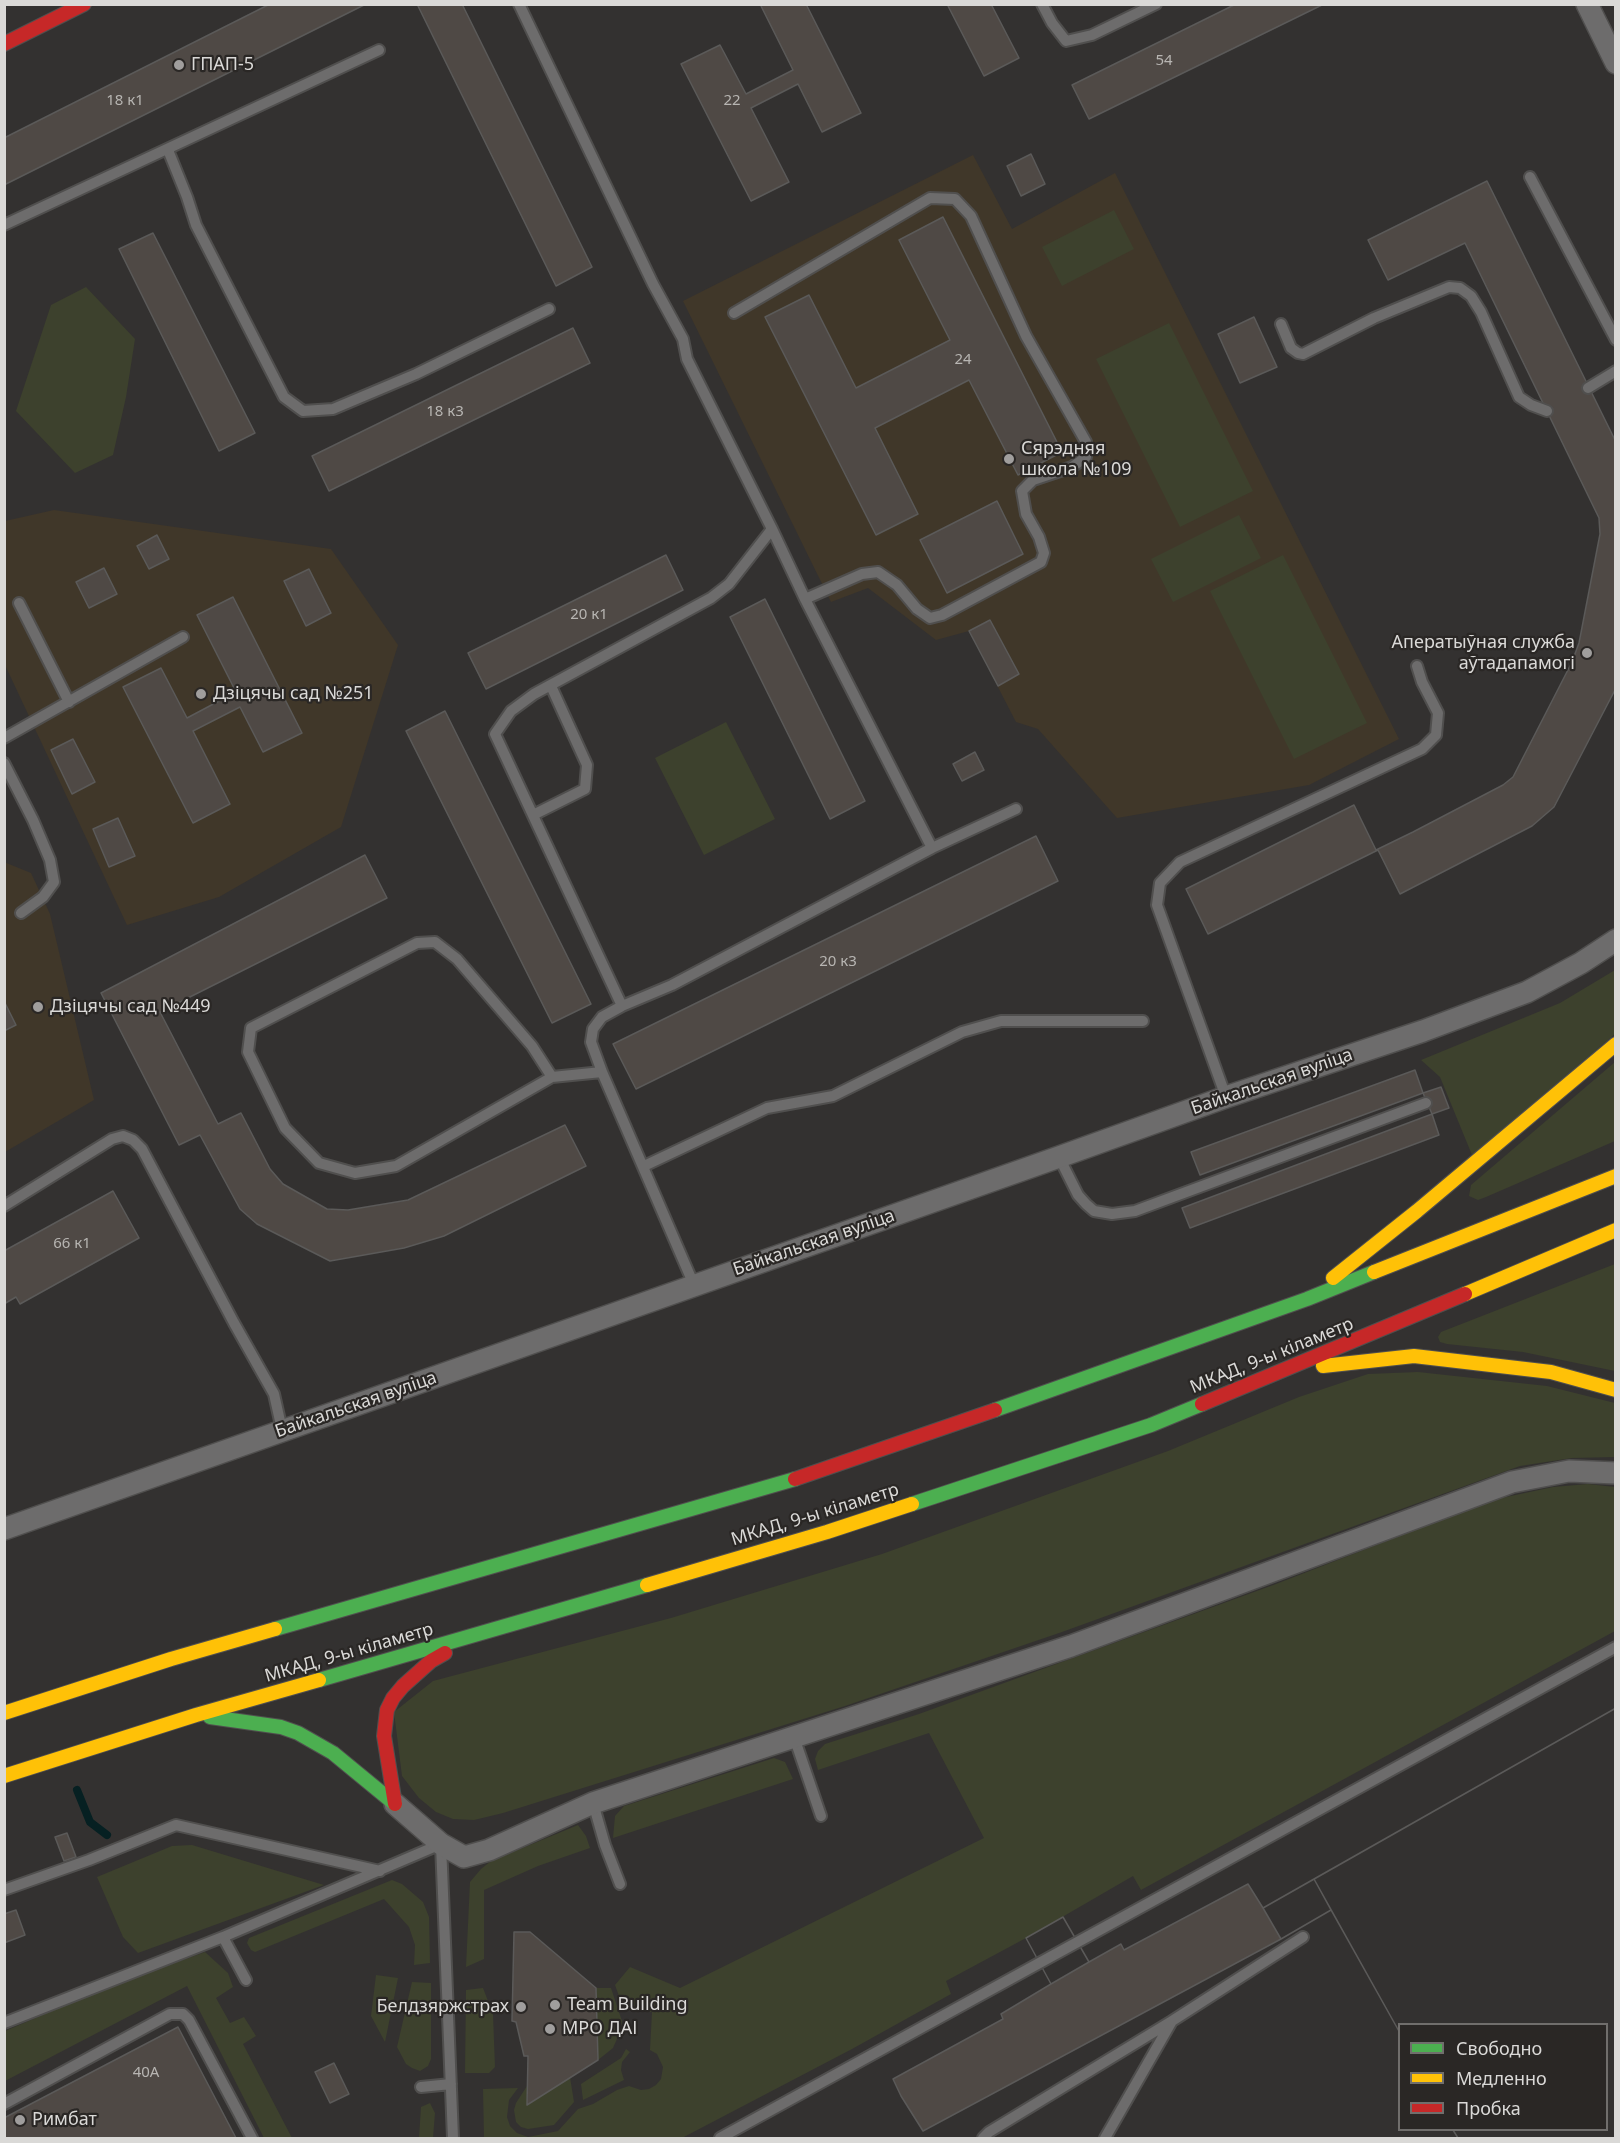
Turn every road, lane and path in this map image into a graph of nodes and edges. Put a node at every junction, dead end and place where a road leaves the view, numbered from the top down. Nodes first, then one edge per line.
1 (84, 4) edge
2 (519, 4) edge
3 (1042, 4) edge
4 (1156, 4) edge
5 (1587, 4) edge
6 (4, 44) edge
7 (379, 50) dead end
8 (1616, 63) edge
9 (168, 150) junction
10 (1530, 177) dead end
11 (4, 225) edge
12 (549, 309) dead end
13 (734, 313) dead end
14 (1281, 324) dead end
15 (1616, 340) edge
16 (1616, 371) edge
17 (1588, 388) dead end
18 (1547, 411) dead end
19 (772, 529) junction
20 (805, 599) junction
21 (19, 603) dead end
22 (183, 637) dead end
23 (1417, 666) dead end
24 (551, 686) junction
25 (69, 702) junction
26 (4, 738) edge
27 (4, 763) edge
28 (1016, 809) dead end
29 (533, 815) junction
30 (932, 848) junction
31 (21, 913) dead end
32 (1616, 940) edge
33 (622, 1006) junction
34 (1143, 1021) dead end
35 (1616, 1044) edge
36 (602, 1072) junction
37 (552, 1077) junction
38 (1226, 1096) junction
39 (1426, 1102) dead end
40 (1059, 1157) junction
41 (644, 1166) junction
42 (1616, 1176) edge
43 (4, 1206) edge
44 (1616, 1230) edge
45 (694, 1285) junction
46 (1307, 1299) junction
47 (1288, 1370) junction
48 (1616, 1390) edge
49 (282, 1430) junction
50 (1616, 1473) edge
51 (4, 1529) edge
52 (478, 1635) junction
53 (1616, 1647) edge
54 (4, 1713) edge
55 (196, 1715) junction
56 (794, 1737) junction
57 (4, 1776) edge
58 (593, 1803) junction
59 (395, 1804) junction
60 (821, 1816) dead end
61 (441, 1844) junction
62 (380, 1871) junction
63 (620, 1884) dead end
64 (4, 1890) edge
65 (223, 1937) junction
66 (1303, 1937) dead end
67 (246, 1980) dead end
68 (1172, 2021) junction
69 (4, 2023) edge
70 (451, 2084) junction
71 (421, 2086) dead end
72 (4, 2104) edge
73 (252, 2139) edge
74 (453, 2139) edge
75 (720, 2139) edge
76 (983, 2139) edge
77 (1105, 2139) edge

1 - 6 main road
2 - 19 lane
3 - 4 lane
5 - 8 street
7 - 9 lane
9 - 11 lane
9 - 12 lane
10 - 15 lane
13 - 20 lane
14 - 18 lane
16 - 17 lane
19 - 20 lane
19 - 24 lane
20 - 30 lane
21 - 25 lane
22 - 25 lane
23 - 38 lane
24 - 29 lane
24 - 29 lane
25 - 26 lane
27 - 31 lane
28 - 30 lane
29 - 33 lane
30 - 33 lane
32 - 38 street, Байкальская вуліца
33 - 36 lane
34 - 41 lane
35 - 46 main road
36 - 37 lane
36 - 41 lane
37 - 37 lane
38 - 40 street, Байкальская вуліца
39 - 40 lane
40 - 45 street, Байкальская вуліца
41 - 45 lane
42 - 46 main road
43 - 49 lane
44 - 47 main road, МКАД, 9-ы кіламетр
45 - 49 street, Байкальская вуліца
46 - 54 main road
47 - 48 main road
47 - 52 main road, МКАД, 9-ы кіламетр
49 - 51 street, Байкальская вуліца
50 - 56 street
52 - 55 main road, МКАД, 9-ы кіламетр
52 - 59 main road
53 - 75 lane
55 - 57 main road, МКАД, 9-ы кіламетр
55 - 59 main road
56 - 58 street
56 - 60 lane
58 - 61 street
58 - 63 lane
59 - 61 street
61 - 62 lane
61 - 70 lane
62 - 64 lane
62 - 65 lane
65 - 67 lane
65 - 69 lane
66 - 68 lane
68 - 76 lane
68 - 77 lane
70 - 71 lane
70 - 74 lane
72 - 73 lane

